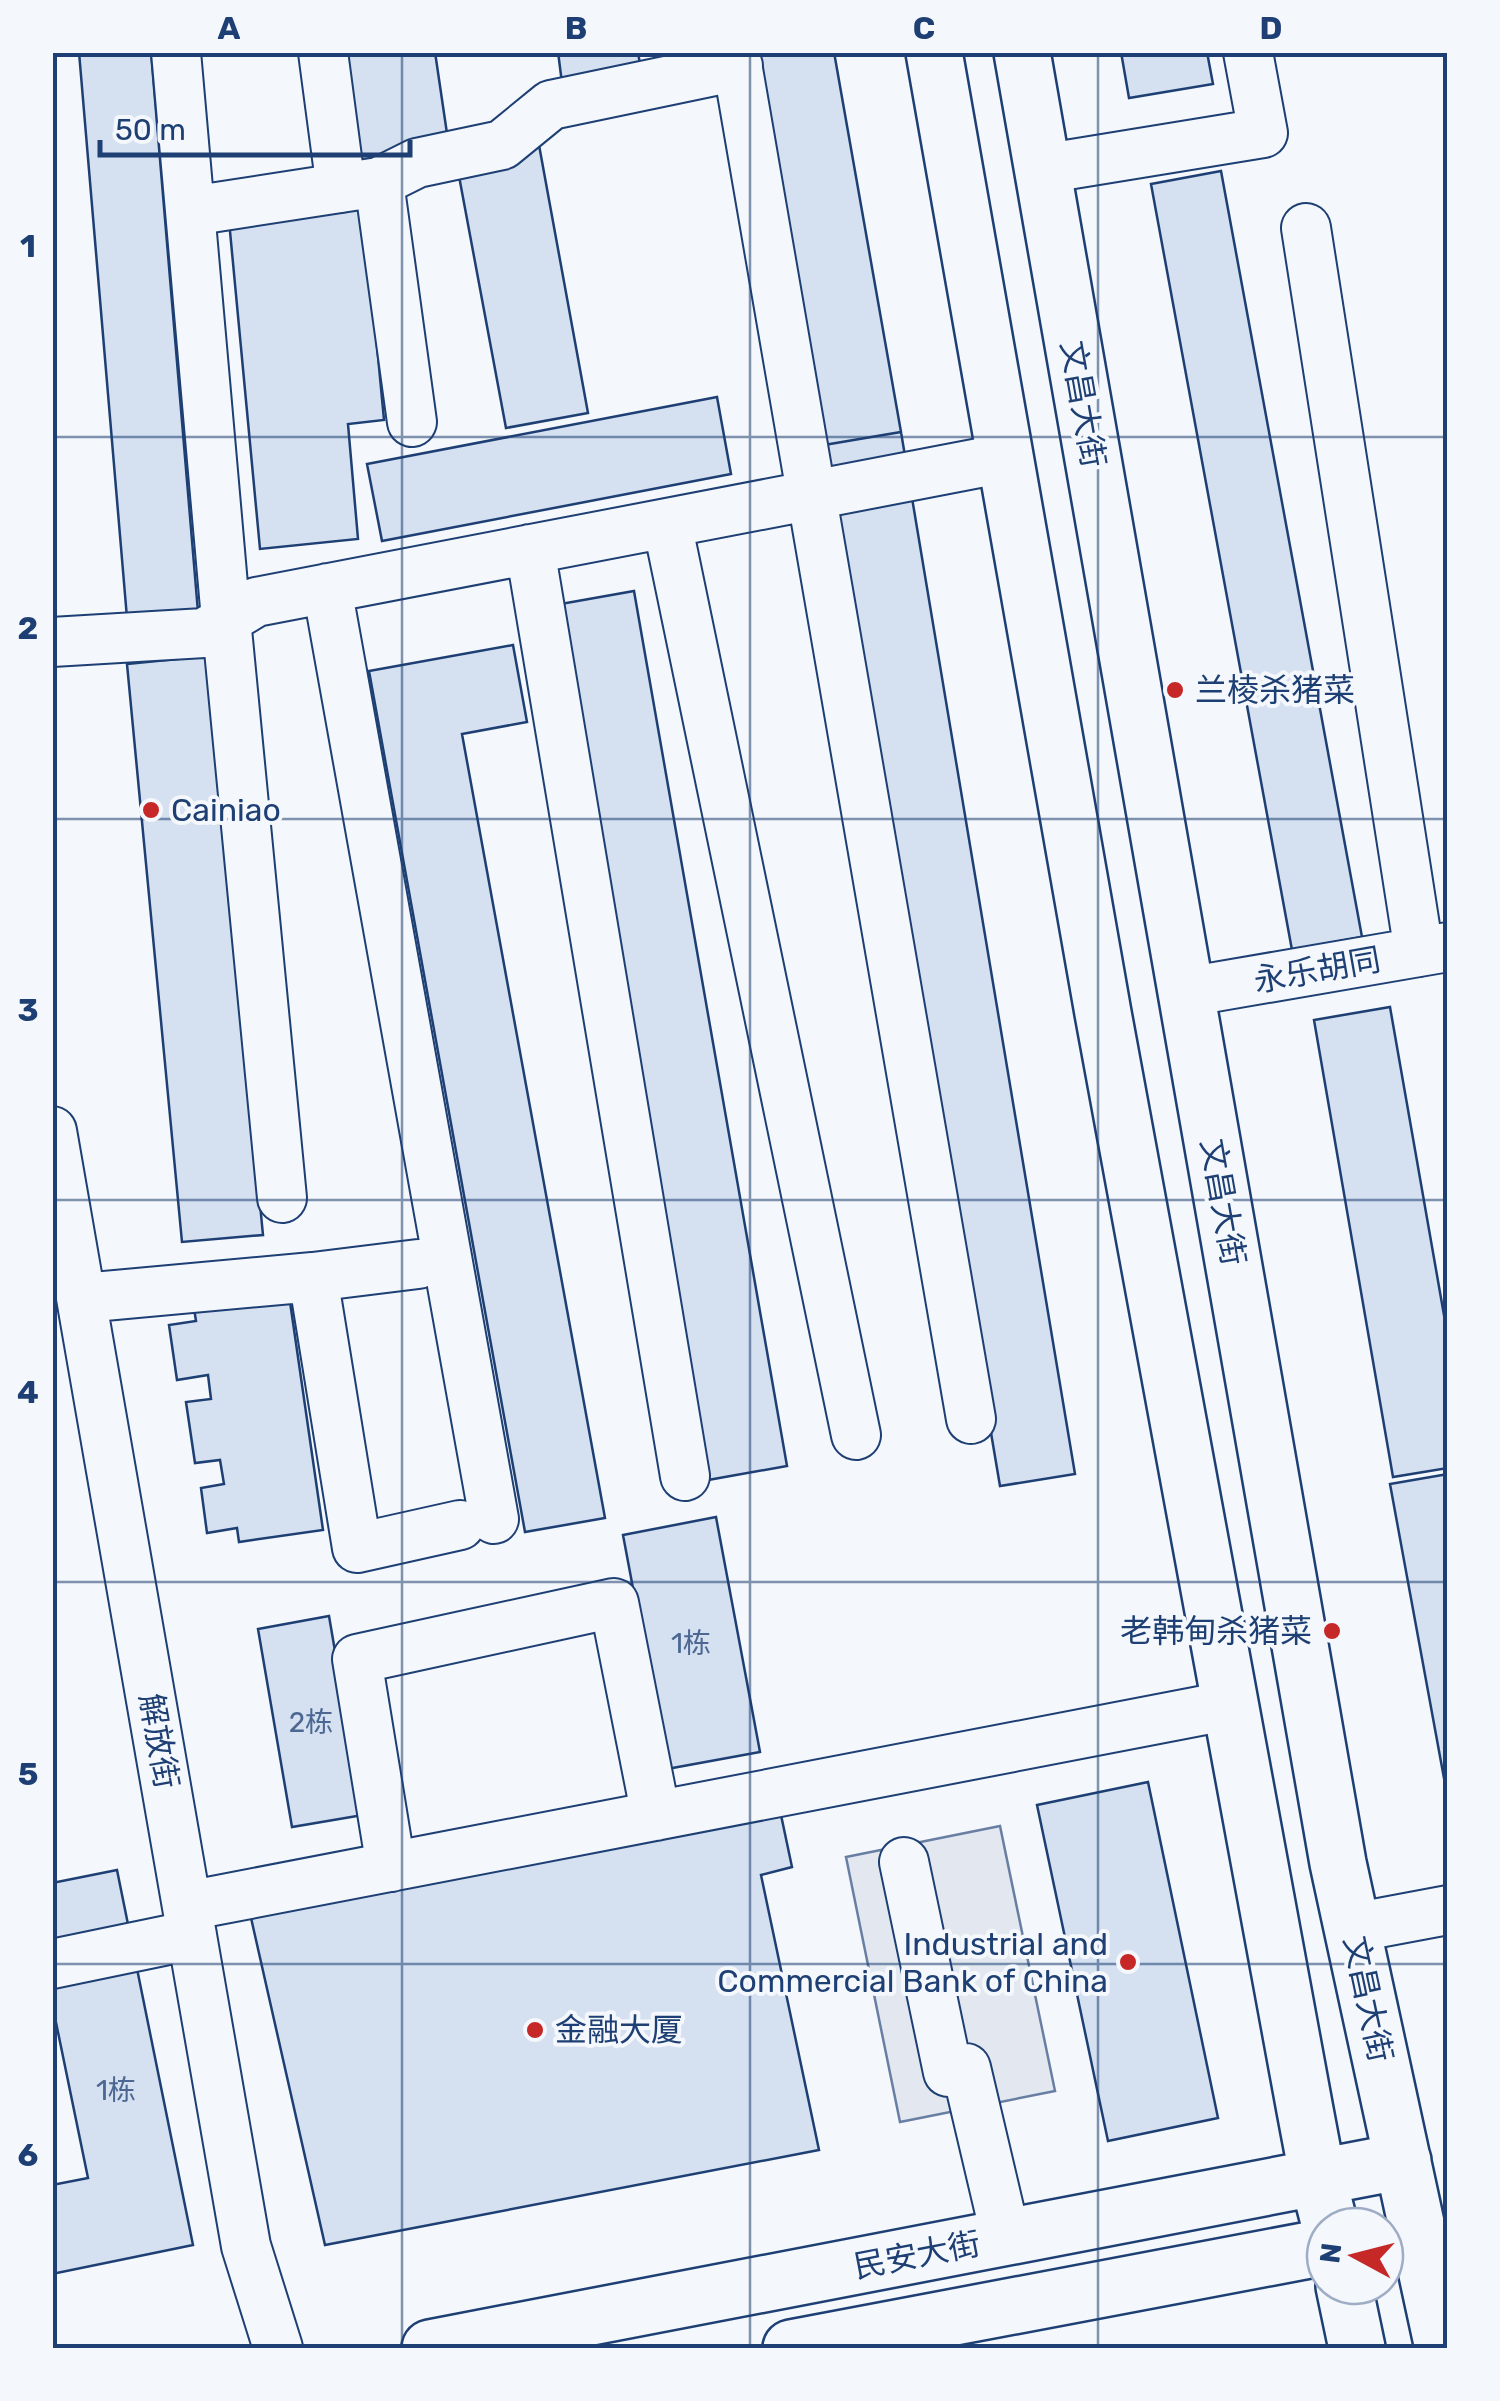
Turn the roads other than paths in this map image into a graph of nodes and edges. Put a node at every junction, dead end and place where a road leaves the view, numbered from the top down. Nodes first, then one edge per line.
1 (176, 52) edge
2 (323, 52) edge
3 (934, 52) edge
4 (1022, 52) edge
5 (1248, 52) edge
6 (736, 60) edge
7 (1042, 169) junction
8 (360, 185) junction
9 (190, 212) junction
10 (1306, 228) dead end
11 (412, 422) dead end
12 (1005, 458) junction
13 (812, 495) junction
14 (667, 523) junction
15 (530, 549) junction
16 (328, 588) junction
17 (226, 619) junction
18 (52, 642) edge
19 (1440, 949) edge
20 (1186, 992) junction
21 (52, 1131) edge
22 (282, 1198) dead end
23 (418, 1264) dead end
24 (313, 1277) junction
25 (82, 1298) junction
26 (971, 1419) dead end
27 (856, 1435) dead end
28 (685, 1476) dead end
29 (1231, 1706) junction
30 (656, 1816) junction
31 (904, 1862) dead end
32 (390, 1867) junction
33 (1448, 1910) edge
34 (190, 1920) junction
35 (1352, 1928) junction
36 (52, 1964) edge
37 (1403, 2160) junction
38 (1324, 2202) edge
39 (1401, 2206) edge
40 (1006, 2238) junction
41 (1405, 2246) edge
42 (1305, 2250) edge
43 (1348, 2306) edge
44 (278, 2348) edge
45 (430, 2348) edge
46 (791, 2348) edge
47 (1357, 2348) edge
48 (1442, 2348) edge

1 - 9 street
2 - 8 street
3 - 12 main road
4 - 7 main road, 文昌大街
5 - 7 street
6 - 8 street
6 - 13 street
7 - 20 main road, 文昌大街
8 - 9 street
8 - 11 street
9 - 17 street
10 - 19 street
12 - 13 street
12 - 29 main road
13 - 14 street
13 - 26 street
14 - 15 street
14 - 27 street
15 - 16 street
15 - 28 street
16 - 17 street
16 - 24 street
17 - 18 street
17 - 22 street
19 - 20 street, 永乐胡同
20 - 35 main road, 文昌大街
21 - 25 street, 解放街
23 - 24 street
24 - 25 street
25 - 34 street, 解放街
29 - 30 street
29 - 38 main road
30 - 32 street
30 - 32 street
31 - 40 street
32 - 34 street
33 - 35 street
34 - 36 street
34 - 44 street, 解放街
35 - 37 main road, 文昌大街
37 - 38 main road, 民安大街
37 - 39 main road, 文昌大街
38 - 40 main road, 民安大街
40 - 45 main road, 民安大街
41 - 48 main road, 文昌大街
42 - 46 main road, 民安大街
43 - 47 main road

